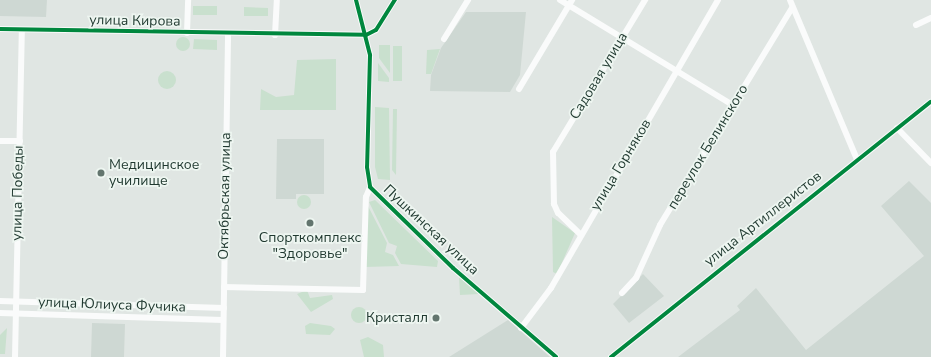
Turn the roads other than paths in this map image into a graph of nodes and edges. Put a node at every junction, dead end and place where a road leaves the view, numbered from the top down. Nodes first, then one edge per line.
1 (188, 0) edge
2 (277, 0) edge
3 (356, 0) edge
4 (395, 0) edge
5 (468, 0) edge
6 (560, 0) edge
7 (645, 0) edge
8 (718, 0) edge
9 (790, 0) edge
10 (571, 3) edge
11 (792, 8) junction
12 (931, 18) edge
13 (916, 25) dead end
14 (0, 29) edge
15 (22, 30) junction
16 (187, 33) junction
17 (228, 34) junction
18 (275, 35) junction
19 (366, 35) junction
20 (622, 37) junction
21 (444, 39) dead end
22 (676, 72) junction
23 (519, 89) dead end
24 (931, 102) edge
25 (734, 106) junction
26 (897, 128) junction
27 (0, 141) edge
28 (20, 141) junction
29 (857, 159) junction
30 (931, 163) edge
31 (370, 187) junction
32 (580, 234) junction
33 (224, 287) junction
34 (622, 293) dead end
35 (0, 302) edge
36 (16, 302) junction
37 (224, 308) junction
38 (0, 312) edge
39 (16, 313) junction
40 (224, 320) junction
41 (521, 328) junction
42 (15, 357) edge
43 (223, 357) edge
44 (556, 357) edge
45 (610, 357) edge

1 - 16 street
2 - 18 street
3 - 19 street, Пушкинская улица
4 - 19 street
5 - 21 street
6 - 10 street
7 - 20 street, Садовая улица
8 - 22 street, улица Горняков
9 - 11 street
10 - 20 street
10 - 23 street
11 - 25 street, переулок Белинского
11 - 29 street
12 - 13 street
14 - 15 street, улица Кирова
15 - 16 street, улица Кирова
15 - 28 street, улица Победы
16 - 17 street, улица Кирова
17 - 18 street, улица Кирова
17 - 33 street, Октябрьская улица
18 - 19 street, улица Кирова
19 - 31 street, Пушкинская улица
20 - 22 street
20 - 32 street, Садовая улица
22 - 25 street
22 - 32 street, улица Горняков
24 - 26 street, улица Артиллеристов
25 - 34 street, переулок Белинского
26 - 29 street, улица Артиллеристов
26 - 30 street
27 - 28 street
28 - 36 street, улица Победы
29 - 45 street, улица Артиллеристов
31 - 33 street, Пушкинская улица
31 - 41 street, Пушкинская улица
32 - 41 street, улица Горняков
33 - 37 street, Октябрьская улица
35 - 36 street, улица Юлиуса Фучика
36 - 37 street, улица Юлиуса Фучика
36 - 39 street, улица Победы
37 - 40 street, Октябрьская улица
38 - 39 street, улица Юлиуса Фучика
39 - 40 street, улица Юлиуса Фучика
39 - 42 street, улица Победы
40 - 43 street, Октябрьская улица
41 - 44 street, Пушкинская улица

